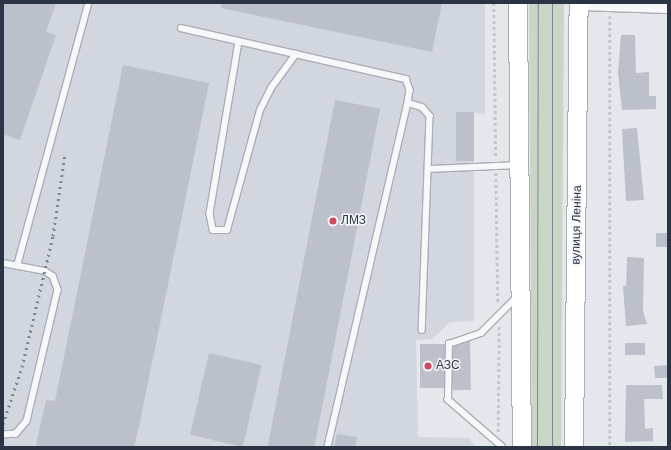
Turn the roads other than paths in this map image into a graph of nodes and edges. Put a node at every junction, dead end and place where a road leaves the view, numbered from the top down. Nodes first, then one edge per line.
1 (518, 3) edge
2 (88, 4) edge
3 (579, 4) edge
4 (668, 7) edge
5 (181, 28) dead end
6 (239, 42) junction
7 (296, 54) junction
8 (408, 103) junction
9 (520, 165) junction
10 (429, 169) junction
11 (3, 262) edge
12 (18, 266) junction
13 (521, 292) junction
14 (422, 330) dead end
15 (3, 435) edge
16 (500, 446) edge
17 (328, 447) edge
18 (522, 447) edge
19 (574, 447) edge

1 - 9 main road
2 - 12 lane
3 - 4 street
3 - 19 main road, вулиця Леніна
5 - 6 lane
6 - 7 lane
6 - 7 lane
7 - 8 lane
8 - 10 lane
8 - 17 lane
9 - 10 lane
9 - 13 main road
10 - 14 lane
11 - 12 lane
12 - 15 lane
13 - 16 lane
13 - 18 main road

